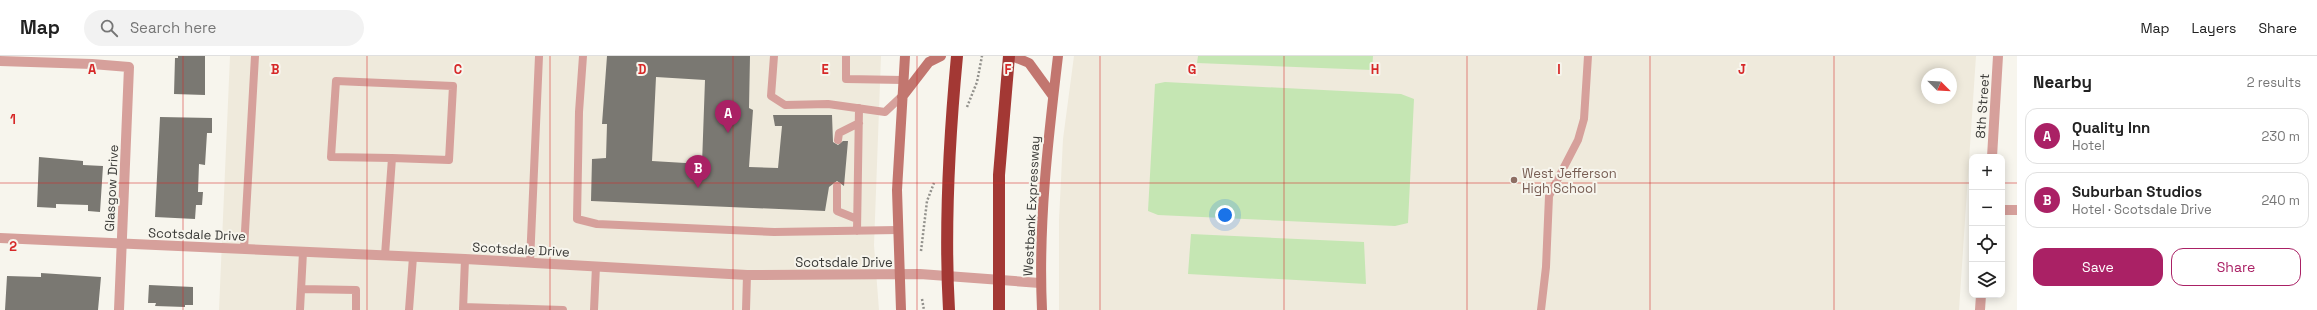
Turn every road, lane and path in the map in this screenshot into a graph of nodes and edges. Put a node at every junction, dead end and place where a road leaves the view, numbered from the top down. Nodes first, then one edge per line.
1 (255, 56) edge
2 (539, 56) edge
3 (583, 56) edge
4 (774, 56) edge
5 (846, 56) edge
6 (905, 56) edge
7 (941, 56) edge
8 (957, 56) edge
9 (1009, 56) edge
10 (1012, 56) edge
11 (1058, 56) edge
12 (1588, 56) edge
13 (1998, 56) edge
14 (0, 61) edge
15 (903, 80) junction
16 (1054, 96) junction
17 (901, 97) junction
18 (859, 108) junction
19 (859, 123) junction
20 (838, 140) dead end
21 (1992, 154) edge
22 (392, 158) junction
23 (837, 186) dead end
24 (2005, 210) edge
25 (2017, 210) edge
26 (857, 219) junction
27 (898, 230) junction
28 (857, 231) junction
29 (0, 238) edge
30 (121, 244) junction
31 (244, 249) junction
32 (303, 252) junction
33 (385, 255) junction
34 (413, 256) junction
35 (465, 259) junction
36 (530, 262) junction
37 (596, 266) junction
38 (747, 275) junction
39 (900, 275) junction
40 (1040, 283) junction
41 (301, 289) junction
42 (1980, 298) edge
43 (922, 299) dead end
44 (463, 309) edge
45 (119, 310) edge
46 (300, 310) edge
47 (356, 310) edge
48 (409, 310) edge
49 (563, 310) edge
50 (594, 310) edge
51 (746, 310) edge
52 (901, 310) edge
53 (924, 310) edge
54 (949, 310) edge
55 (999, 310) edge
56 (1042, 310) edge
57 (1541, 310) edge
58 (1980, 310) edge

1 - 31 lane
2 - 36 lane
3 - 28 lane
4 - 18 lane
5 - 15 lane
6 - 15 main road
7 - 17 main road
8 - 54 highway, bridge
9 - 55 highway, bridge
10 - 16 main road
11 - 16 main road, Westbank Expressway
12 - 57 lane
13 - 21 street, 8th Street
14 - 30 street, Glasgow Drive
15 - 17 main road
16 - 40 main road, Westbank Expressway
17 - 18 lane
17 - 27 main road
18 - 19 lane
19 - 20 lane
19 - 26 lane
22 - 22 lane
22 - 33 lane
23 - 26 lane
24 - 25 street
26 - 28 lane
27 - 28 lane
27 - 39 main road
29 - 30 street, Scotsdale Drive
30 - 31 street, Scotsdale Drive
30 - 45 street, Glasgow Drive
31 - 32 street, Scotsdale Drive
32 - 33 street, Scotsdale Drive
32 - 41 lane
33 - 34 street, Scotsdale Drive
34 - 35 street, Scotsdale Drive
34 - 48 lane
35 - 36 street, Scotsdale Drive
35 - 44 lane
36 - 37 street, Scotsdale Drive
37 - 38 street, Scotsdale Drive
37 - 50 lane
38 - 39 street, Scotsdale Drive
38 - 51 lane
39 - 40 street, Scotsdale Drive
39 - 52 main road
40 - 56 main road, Westbank Expressway
41 - 46 lane
41 - 47 lane
42 - 58 street
43 - 53 path
44 - 49 lane

